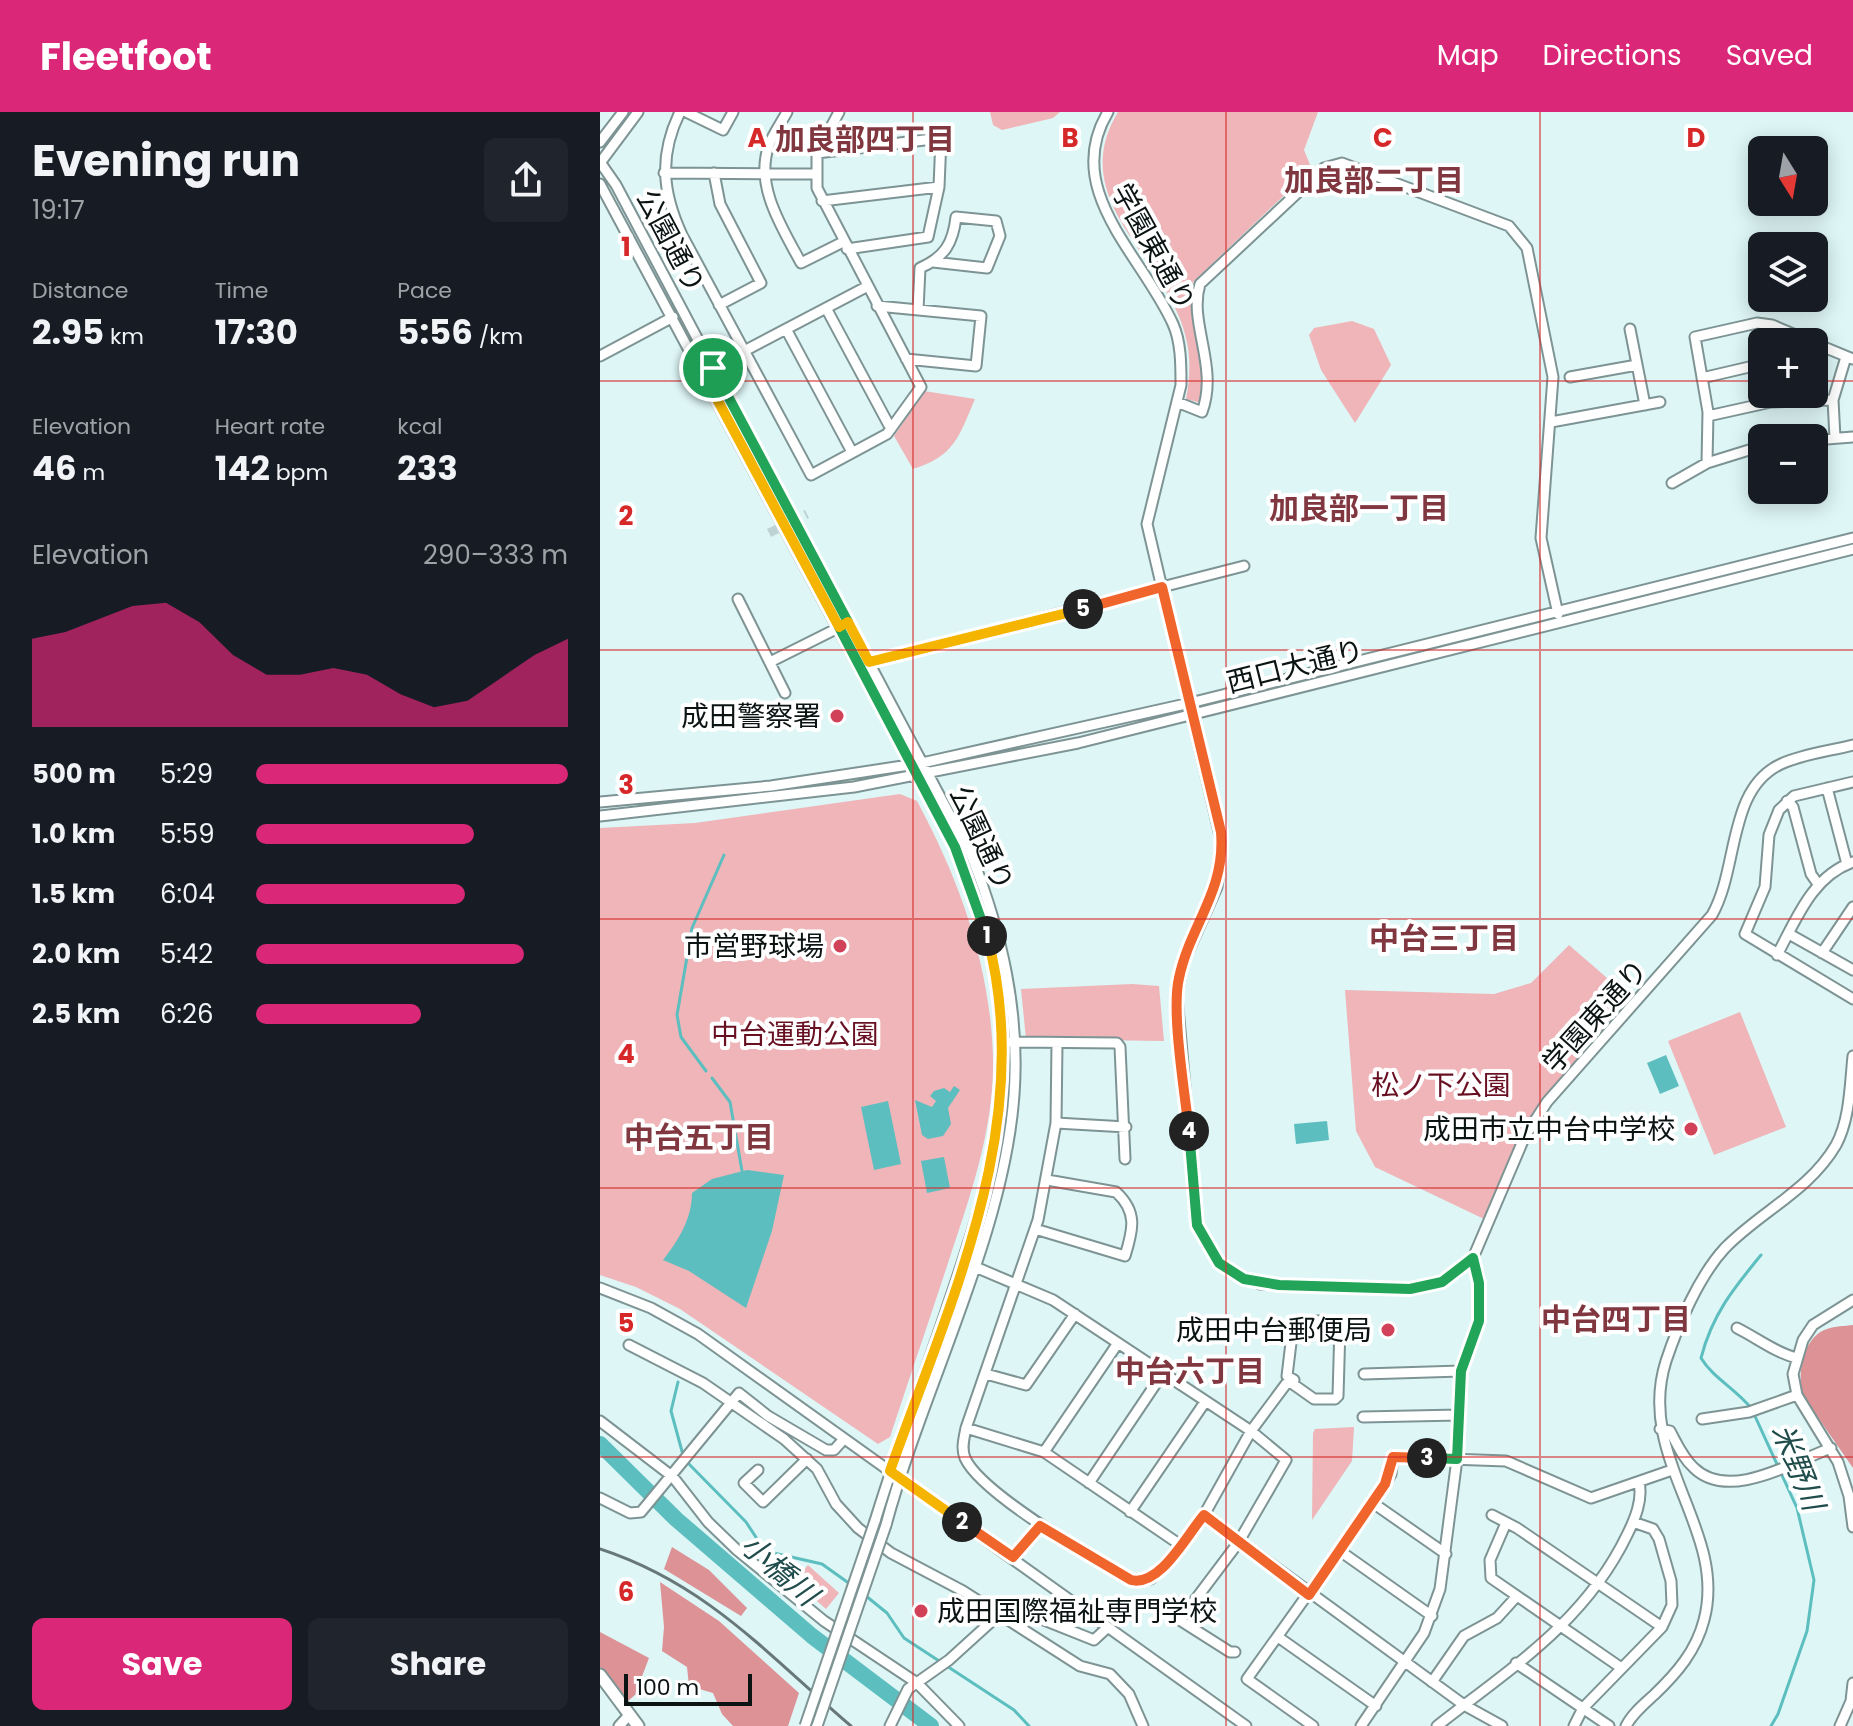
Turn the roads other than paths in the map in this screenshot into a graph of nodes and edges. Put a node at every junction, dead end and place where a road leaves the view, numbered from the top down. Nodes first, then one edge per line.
1 (610, 112) edge
2 (638, 112) edge
3 (683, 112) edge
4 (733, 112) edge
5 (787, 112) edge
6 (839, 112) edge
7 (1108, 112) edge
8 (622, 114) edge
9 (600, 142) edge
10 (817, 153) junction
11 (600, 163) edge
12 (664, 173) junction
13 (714, 173) junction
14 (767, 174) junction
15 (815, 174) junction
16 (600, 184) edge
17 (939, 187) junction
18 (822, 201) junction
19 (845, 245) junction
20 (933, 262) junction
21 (868, 286) junction
22 (719, 305) junction
23 (877, 306) junction
24 (826, 308) junction
25 (918, 310) junction
26 (673, 317) junction
27 (1779, 328) edge
28 (786, 329) junction
29 (1630, 329) dead end
30 (1828, 349) edge
31 (744, 351) junction
32 (600, 356) edge
33 (1849, 358) edge
34 (906, 359) junction
35 (1637, 365) junction
36 (1748, 367) edge
37 (708, 370) junction
38 (1570, 377) dead end
39 (1702, 378) junction
40 (1833, 400) junction
41 (1177, 402) junction
42 (1660, 402) dead end
43 (1645, 405) junction
44 (1708, 416) junction
45 (1551, 422) junction
46 (891, 429) junction
47 (1853, 437) edge
48 (1835, 438) junction
49 (1828, 439) edge
50 (1748, 450) edge
51 (852, 452) junction
52 (1707, 463) junction
53 (1672, 483) dead end
54 (1853, 538) edge
55 (1853, 549) edge
56 (1244, 566) dead end
57 (1162, 587) junction
58 (738, 599) dead end
59 (1557, 611) junction
60 (1560, 623) junction
61 (844, 625) junction
62 (770, 662) junction
63 (869, 662) junction
64 (785, 693) dead end
65 (1190, 703) junction
66 (1193, 715) junction
67 (1853, 745) edge
68 (917, 764) junction
69 (922, 774) junction
70 (1853, 782) edge
71 (1827, 788) junction
72 (1787, 801) junction
73 (600, 802) edge
74 (600, 816) edge
75 (1850, 863) edge
76 (1818, 884) junction
77 (1853, 907) edge
78 (1789, 934) junction
79 (1822, 953) junction
80 (1777, 955) junction
81 (1853, 970) edge
82 (1853, 999) edge
83 (1009, 1043) junction
84 (1057, 1044) junction
85 (1853, 1063) edge
86 (1056, 1123) junction
87 (1126, 1127) junction
88 (1125, 1159) dead end
89 (1047, 1180) junction
90 (1035, 1229) junction
91 (1473, 1258) junction
92 (973, 1266) junction
93 (1017, 1283) junction
94 (600, 1288) edge
95 (1853, 1300) edge
96 (680, 1309) dead end
97 (1075, 1314) junction
98 (675, 1320) junction
99 (1737, 1328) dead end
100 (1118, 1343) junction
101 (629, 1345) dead end
102 (1797, 1358) junction
103 (1461, 1371) junction
104 (1163, 1373) junction
105 (986, 1374) junction
106 (1364, 1374) dead end
107 (1294, 1380) junction
108 (1797, 1395) junction
109 (730, 1401) junction
110 (1205, 1402) junction
111 (1459, 1415) junction
112 (1363, 1417) dead end
113 (1702, 1419) dead end
114 (600, 1421) edge
115 (966, 1428) junction
116 (1660, 1429) junction
117 (1251, 1431) junction
118 (844, 1439) junction
119 (1831, 1448) junction
120 (1044, 1452) junction
121 (807, 1459) junction
122 (1457, 1459) junction
123 (758, 1470) dead end
124 (1672, 1470) junction
125 (894, 1474) junction
126 (670, 1480) junction
127 (1639, 1482) junction
128 (1089, 1483) junction
129 (600, 1498) edge
130 (1373, 1503) junction
131 (1130, 1512) junction
132 (1204, 1515) junction
133 (1492, 1515) dead end
134 (1633, 1522) junction
135 (1506, 1523) junction
136 (1040, 1526) junction
137 (1853, 1527) edge
138 (1238, 1543) junction
139 (1179, 1544) junction
140 (1340, 1551) junction
141 (1446, 1554) junction
142 (1013, 1557) junction
143 (1599, 1586) junction
144 (1309, 1595) junction
145 (1517, 1596) junction
146 (1156, 1605) dead end
147 (998, 1615) junction
148 (1432, 1616) junction
149 (1180, 1620) junction
150 (1563, 1625) junction
151 (1108, 1627) junction
152 (1662, 1627) junction
153 (1278, 1637) junction
154 (1235, 1652) dead end
155 (1405, 1663) junction
156 (1516, 1663) junction
157 (1620, 1667) junction
158 (600, 1675) edge
159 (1432, 1682) junction
160 (1853, 1683) edge
161 (912, 1686) junction
162 (1464, 1705) junction
163 (1376, 1706) junction
164 (1583, 1708) junction
165 (630, 1714) junction
166 (890, 1724) edge
167 (619, 1726) edge
168 (638, 1726) edge
169 (805, 1726) edge
170 (817, 1726) edge
171 (959, 1726) edge
172 (1143, 1726) edge
173 (1246, 1726) edge
174 (1313, 1726) edge
175 (1361, 1726) edge
176 (1437, 1726) edge
177 (1502, 1726) edge
178 (1574, 1726) edge
179 (1609, 1726) edge
180 (1626, 1726) edge
181 (1840, 1726) edge

1 - 8 street
2 - 11 street
3 - 4 street
3 - 12 street
5 - 14 street
6 - 10 street
7 - 41 street, 学園東通り
8 - 9 street
10 - 15 street
10 - 17 street
11 - 37 street, 公園通り
12 - 13 street
12 - 22 street
13 - 14 street
13 - 22 street
14 - 15 street
14 - 19 street
15 - 18 street
16 - 26 street, 公園通り
17 - 18 street
17 - 19 street
18 - 19 street
19 - 21 street
20 - 20 street
20 - 25 street
21 - 23 street
21 - 24 street
22 - 31 street
23 - 25 street
23 - 34 street
24 - 28 street
24 - 46 street
25 - 34 street
26 - 32 street
26 - 37 street, 公園通り
27 - 39 street
28 - 31 street
28 - 51 street
29 - 35 street
30 - 33 street
31 - 37 street
31 - 51 street
33 - 40 street
34 - 46 street
35 - 38 street
35 - 43 street
36 - 39 street
37 - 61 street, 公園通り
39 - 44 street
40 - 44 street
40 - 48 street
41 - 45 street
41 - 57 street, 学園東通り
42 - 43 street
43 - 45 street
44 - 52 street
45 - 59 street
46 - 51 street
47 - 48 street
48 - 49 street
50 - 52 street
52 - 53 street
54 - 59 street, 西口大通り
55 - 60 street, 西口大通り
56 - 57 street
57 - 63 street
57 - 65 street, 学園東通り
58 - 62 street
59 - 60 street
59 - 65 street, 西口大通り
60 - 66 street, 西口大通り
61 - 62 street
61 - 63 street, 公園通り
61 - 68 street, 公園通り
62 - 64 street
63 - 68 street, 公園通り
65 - 66 street, 学園東通り
65 - 68 street, 西口大通り
66 - 69 street, 西口大通り
66 - 91 street, 学園東通り
67 - 91 street, 学園東通り
68 - 69 street, 公園通り
68 - 73 street, 西口大通り
69 - 74 street, 西口大通り
69 - 83 street, 公園通り
70 - 71 street
71 - 72 street
71 - 75 street
72 - 76 street
72 - 80 street
75 - 76 street
76 - 78 street
77 - 79 street
78 - 79 street
78 - 80 street
79 - 81 street
80 - 82 street
83 - 84 street
83 - 92 street, 公園通り
83 - 125 street, 公園通り
84 - 86 street
84 - 87 street
85 - 116 street
86 - 87 street
86 - 89 street
87 - 88 street
89 - 90 street
89 - 90 street
90 - 93 street
91 - 103 street
92 - 93 street
92 - 125 street, 公園通り
93 - 97 street
93 - 105 street
94 - 98 street
95 - 102 street
96 - 98 street
97 - 100 street
97 - 105 street
98 - 118 street
99 - 102 street
100 - 104 street
100 - 120 street
101 - 109 street
102 - 108 street
103 - 106 street
103 - 111 street
104 - 110 street
104 - 128 street
105 - 115 street
107 - 107 street
107 - 117 street
108 - 113 street
108 - 119 street
109 - 118 street
109 - 121 street
109 - 126 street
110 - 117 street
110 - 131 street
111 - 112 street
111 - 122 street
114 - 126 street
115 - 120 street
115 - 136 street
116 - 119 street
116 - 124 street
117 - 132 street
117 - 138 street
118 - 125 street
119 - 137 street
120 - 128 street
121 - 123 street
121 - 147 street
122 - 127 street
122 - 130 street
122 - 141 street
124 - 127 street
124 - 180 street
125 - 142 street
125 - 169 street, 公園通り, bridge
125 - 170 street, 公園通り, bridge
126 - 129 street
126 - 161 street
127 - 134 street
128 - 131 street
130 - 140 street
130 - 141 street
131 - 139 street
132 - 138 street
132 - 139 street
133 - 135 street
134 - 143 street
134 - 152 street
135 - 143 street
135 - 145 street
136 - 139 street
136 - 142 street
138 - 144 street
138 - 149 street
140 - 144 street
140 - 148 street
141 - 148 street
142 - 151 street
143 - 150 street
143 - 152 street
144 - 153 street
144 - 155 street
145 - 150 street
145 - 159 street
146 - 149 street
147 - 151 street
147 - 161 street
147 - 172 street
148 - 155 street
149 - 154 street
150 - 156 street
150 - 157 street
151 - 173 street
152 - 157 street
153 - 163 street
153 - 174 street
155 - 159 street
155 - 163 street
156 - 162 street
156 - 164 street
157 - 164 street
158 - 165 main road
159 - 162 street
160 - 181 street
161 - 166 street
161 - 171 street
162 - 176 street
162 - 177 street
163 - 175 street
164 - 178 street
164 - 179 street
165 - 167 street
165 - 168 main road

